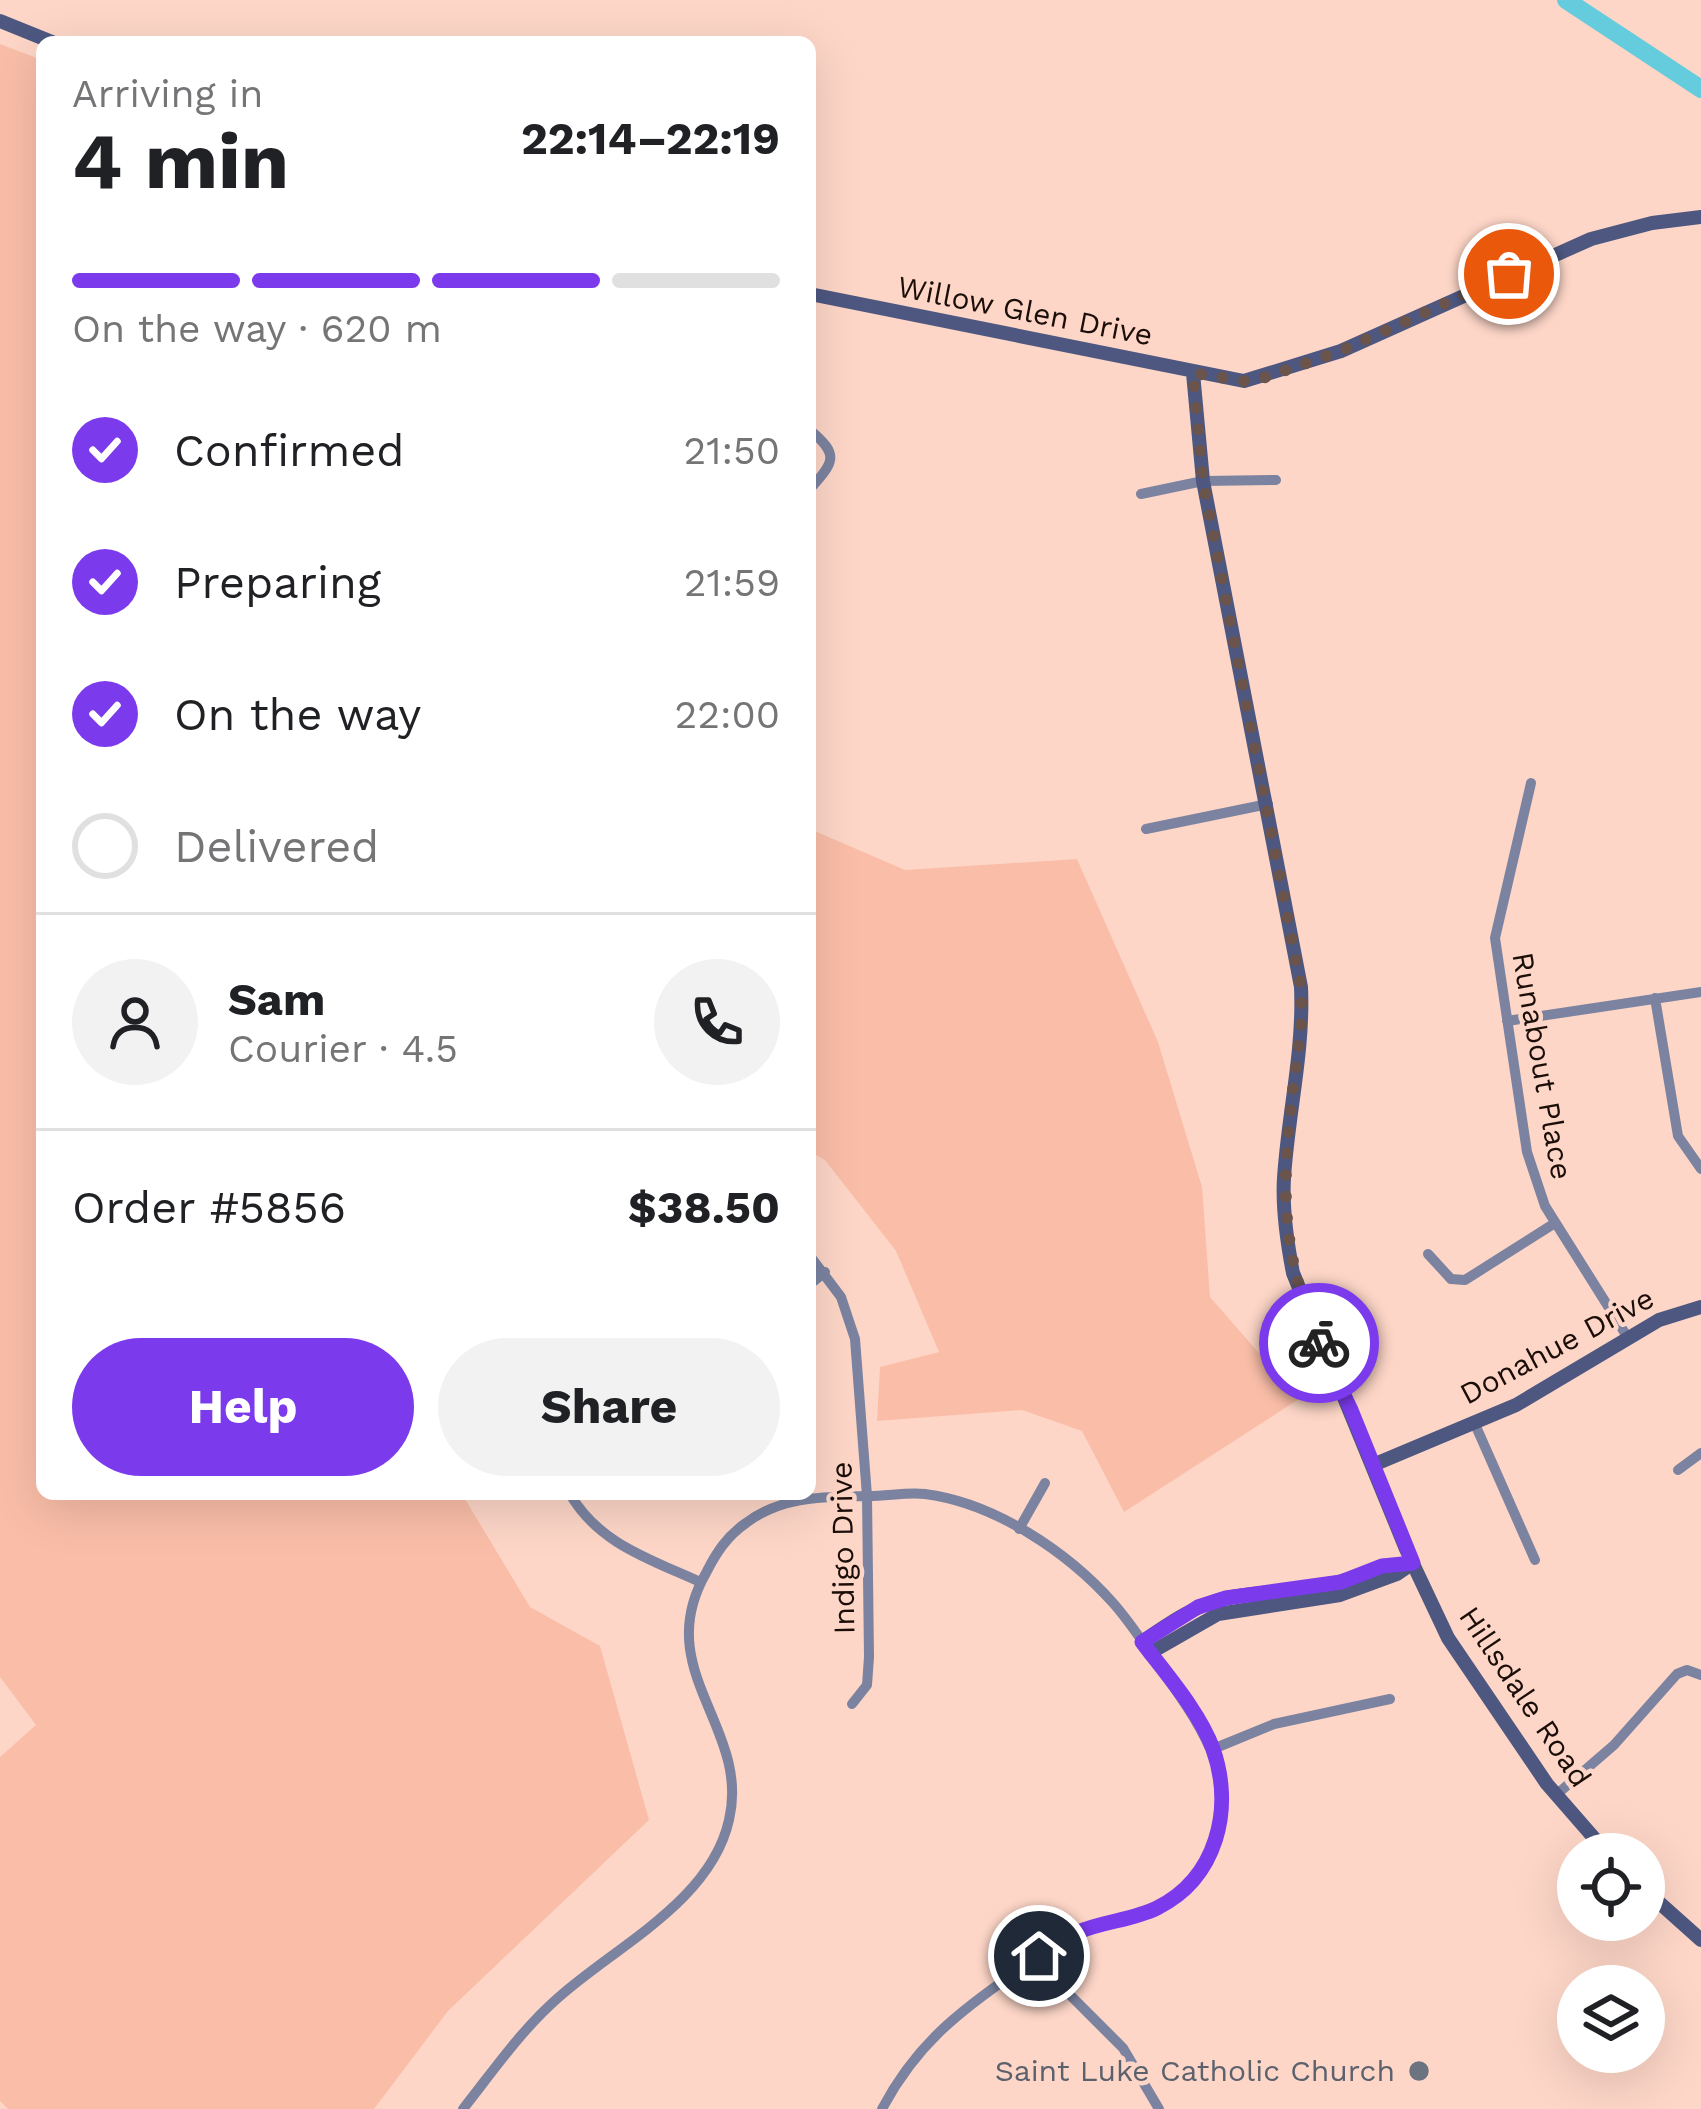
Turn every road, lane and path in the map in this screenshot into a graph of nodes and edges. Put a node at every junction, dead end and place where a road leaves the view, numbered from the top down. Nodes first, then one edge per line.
1 (0, 21) edge
2 (37, 36) edge
3 (1701, 218) edge
4 (816, 296) edge
5 (1193, 373) junction
6 (816, 435) edge
7 (1276, 480) dead end
8 (1203, 481) junction
9 (816, 482) edge
10 (1141, 494) dead end
11 (1532, 783) dead end
12 (1268, 804) junction
13 (1146, 829) dead end
14 (1701, 992) edge
15 (1655, 998) junction
16 (1507, 1021) junction
17 (1701, 1169) edge
18 (1556, 1223) junction
19 (1428, 1254) dead end
20 (816, 1262) edge
21 (825, 1272) junction
22 (816, 1279) edge
23 (1701, 1307) edge
24 (1628, 1339) junction
25 (1474, 1422) junction
26 (1701, 1453) edge
27 (1373, 1465) junction
28 (1678, 1470) dead end
29 (1046, 1483) dead end
30 (816, 1495) edge
31 (867, 1496) junction
32 (573, 1500) edge
33 (803, 1500) edge
34 (1019, 1529) junction
35 (1535, 1561) dead end
36 (1413, 1563) junction
37 (700, 1582) junction
38 (1146, 1647) junction
39 (1701, 1675) edge
40 (1390, 1700) dead end
41 (852, 1704) dead end
42 (1213, 1749) junction
43 (1556, 1795) junction
44 (1589, 1833) edge
45 (1665, 1908) edge
46 (1701, 1940) edge
47 (1039, 1956) junction
48 (463, 2109) edge
49 (882, 2109) edge
50 (1159, 2109) edge

1 - 2 main road
3 - 5 main road, Willow Glen Drive
4 - 5 main road, Willow Glen Drive
5 - 8 main road, Hillsdale Road
6 - 9 street
7 - 8 street
8 - 10 street
8 - 12 main road, Hillsdale Road
11 - 16 street, Runabout Place
12 - 13 street
12 - 27 main road, Hillsdale Road
14 - 15 street
15 - 16 street
15 - 17 street
16 - 18 street, Runabout Place
18 - 19 street
18 - 24 street, Runabout Place
20 - 21 street, Indigo Drive
21 - 22 street
21 - 31 street, Indigo Drive
23 - 24 main road, Donahue Drive
24 - 25 main road, Donahue Drive
25 - 27 main road, Donahue Drive
25 - 35 street
26 - 28 street
27 - 36 main road, Hillsdale Road
29 - 34 street
30 - 31 street
31 - 34 street
31 - 41 street, Indigo Drive
32 - 37 street
33 - 37 street
34 - 38 street
36 - 38 main road
36 - 43 main road, Hillsdale Road
37 - 48 street
38 - 42 street
39 - 43 street
40 - 42 street
42 - 47 street
43 - 44 main road, Hillsdale Road
45 - 46 main road
47 - 49 street
47 - 50 street

